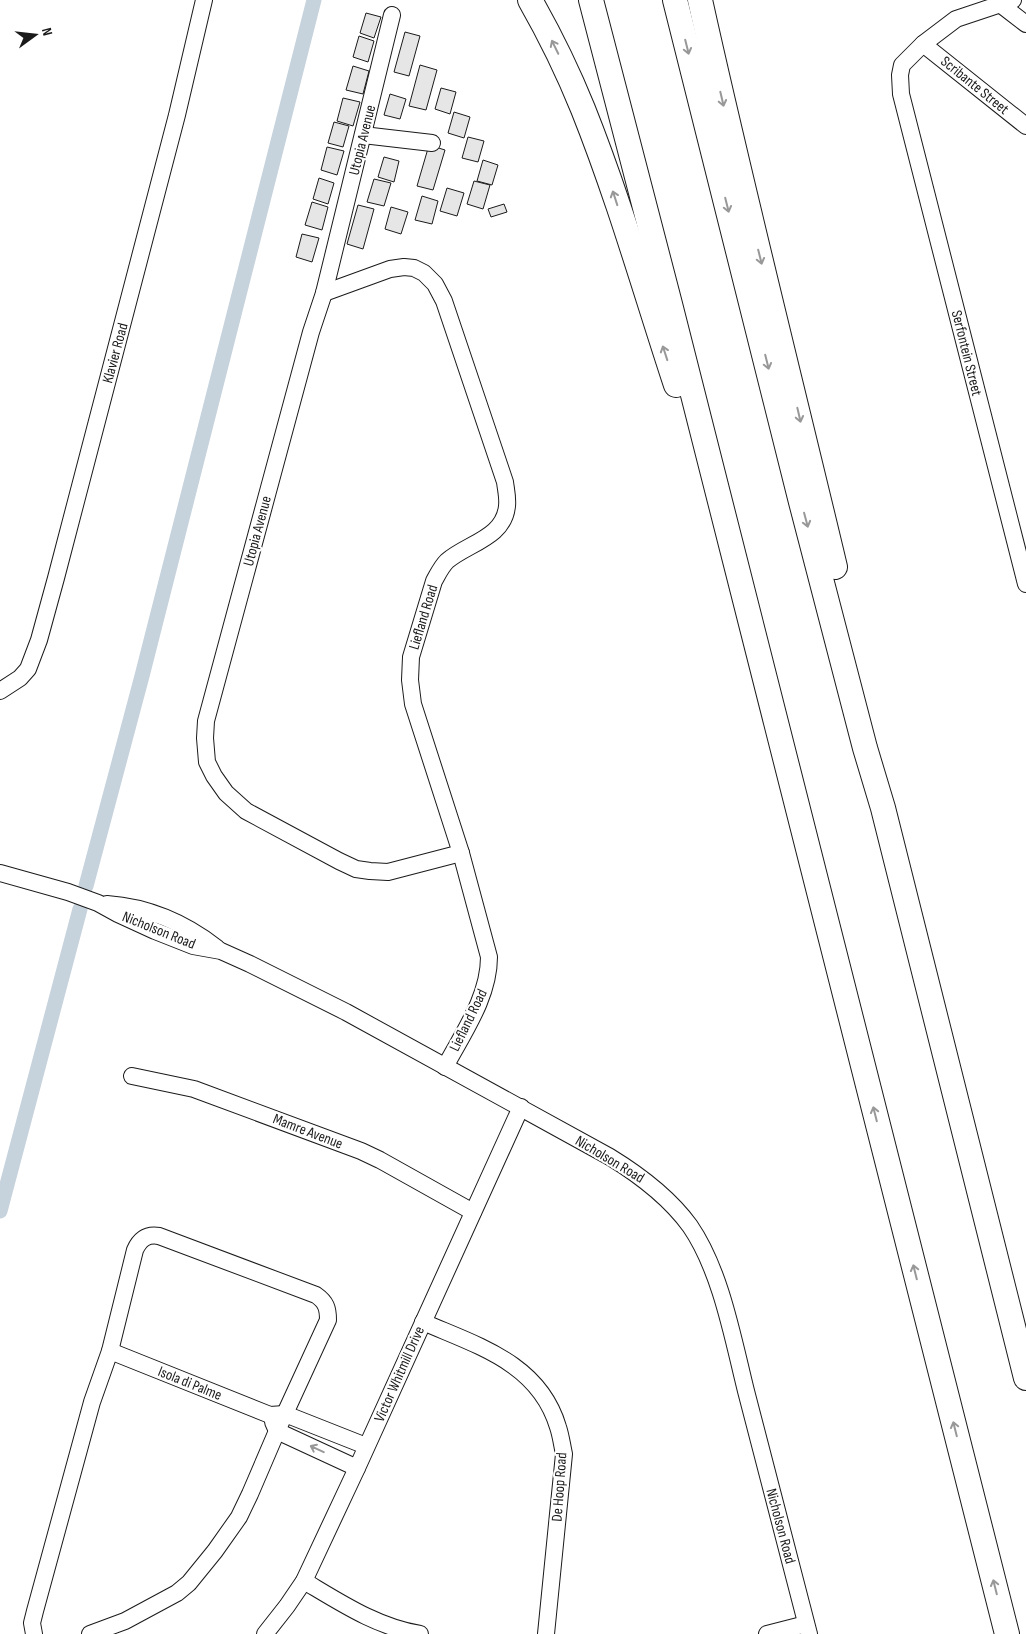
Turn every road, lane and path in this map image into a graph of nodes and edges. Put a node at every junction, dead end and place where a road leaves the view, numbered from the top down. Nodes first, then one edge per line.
1 (204, 0) edge
2 (530, 0) edge
3 (591, 0) edge
4 (675, 0) edge
5 (700, 0) edge
6 (1007, 2) edge
7 (392, 15) dead end
8 (1026, 24) edge
9 (923, 44) junction
10 (1026, 126) edge
11 (363, 135) junction
12 (432, 143) dead end
13 (324, 293) junction
14 (736, 565) junction
15 (1026, 584) edge
16 (0, 691) edge
17 (883, 808) junction
18 (461, 853) junction
19 (0, 873) edge
20 (445, 1067) junction
21 (132, 1076) dead end
22 (521, 1108) junction
23 (473, 1212) junction
24 (423, 1322) junction
25 (110, 1351) junction
26 (1026, 1378) edge
27 (278, 1414) junction
28 (277, 1430) junction
29 (366, 1446) junction
30 (357, 1468) junction
31 (304, 1580) junction
32 (808, 1629) edge
33 (34, 1634) edge
34 (90, 1634) edge
35 (265, 1634) edge
36 (420, 1634) edge
37 (546, 1634) edge
38 (767, 1634) edge
39 (1007, 1634) edge

1 - 16 street, Klavier Road
14 -> 2 highway
3 - 14 highway
4 -> 17 highway
5 -> 17 highway
6 - 8 street
6 - 9 street, Serfontein Street
7 - 11 street, Utopia Avenue
9 - 10 street, Scribante Street
9 - 15 street, Serfontein Street
11 - 12 street
11 - 13 street, Utopia Avenue
13 - 18 street, Liefland Road
13 - 18 street, Utopia Avenue
39 -> 14 highway
17 - 26 highway
18 - 20 street, Liefland Road
19 - 20 street, Nicholson Road
20 - 22 street, Nicholson Road
21 - 23 street, Mamre Avenue
22 - 23 street, Victor Whitmill Drive
22 - 32 street, Nicholson Road
23 - 24 street, Victor Whitmill Drive
24 - 29 street, Victor Whitmill Drive
24 - 37 street, De Hoop Road
25 - 27 street, Isola di Palme
25 - 27 street
25 - 33 street
27 - 28 street
27 - 29 street, Isola di Palme
30 -> 28 street
28 - 34 street
29 - 30 street, Victor Whitmill Drive
30 - 31 street, Victor Whitmill Drive
31 - 35 street, Victor Whitmill Drive
31 - 36 street
32 - 38 street

